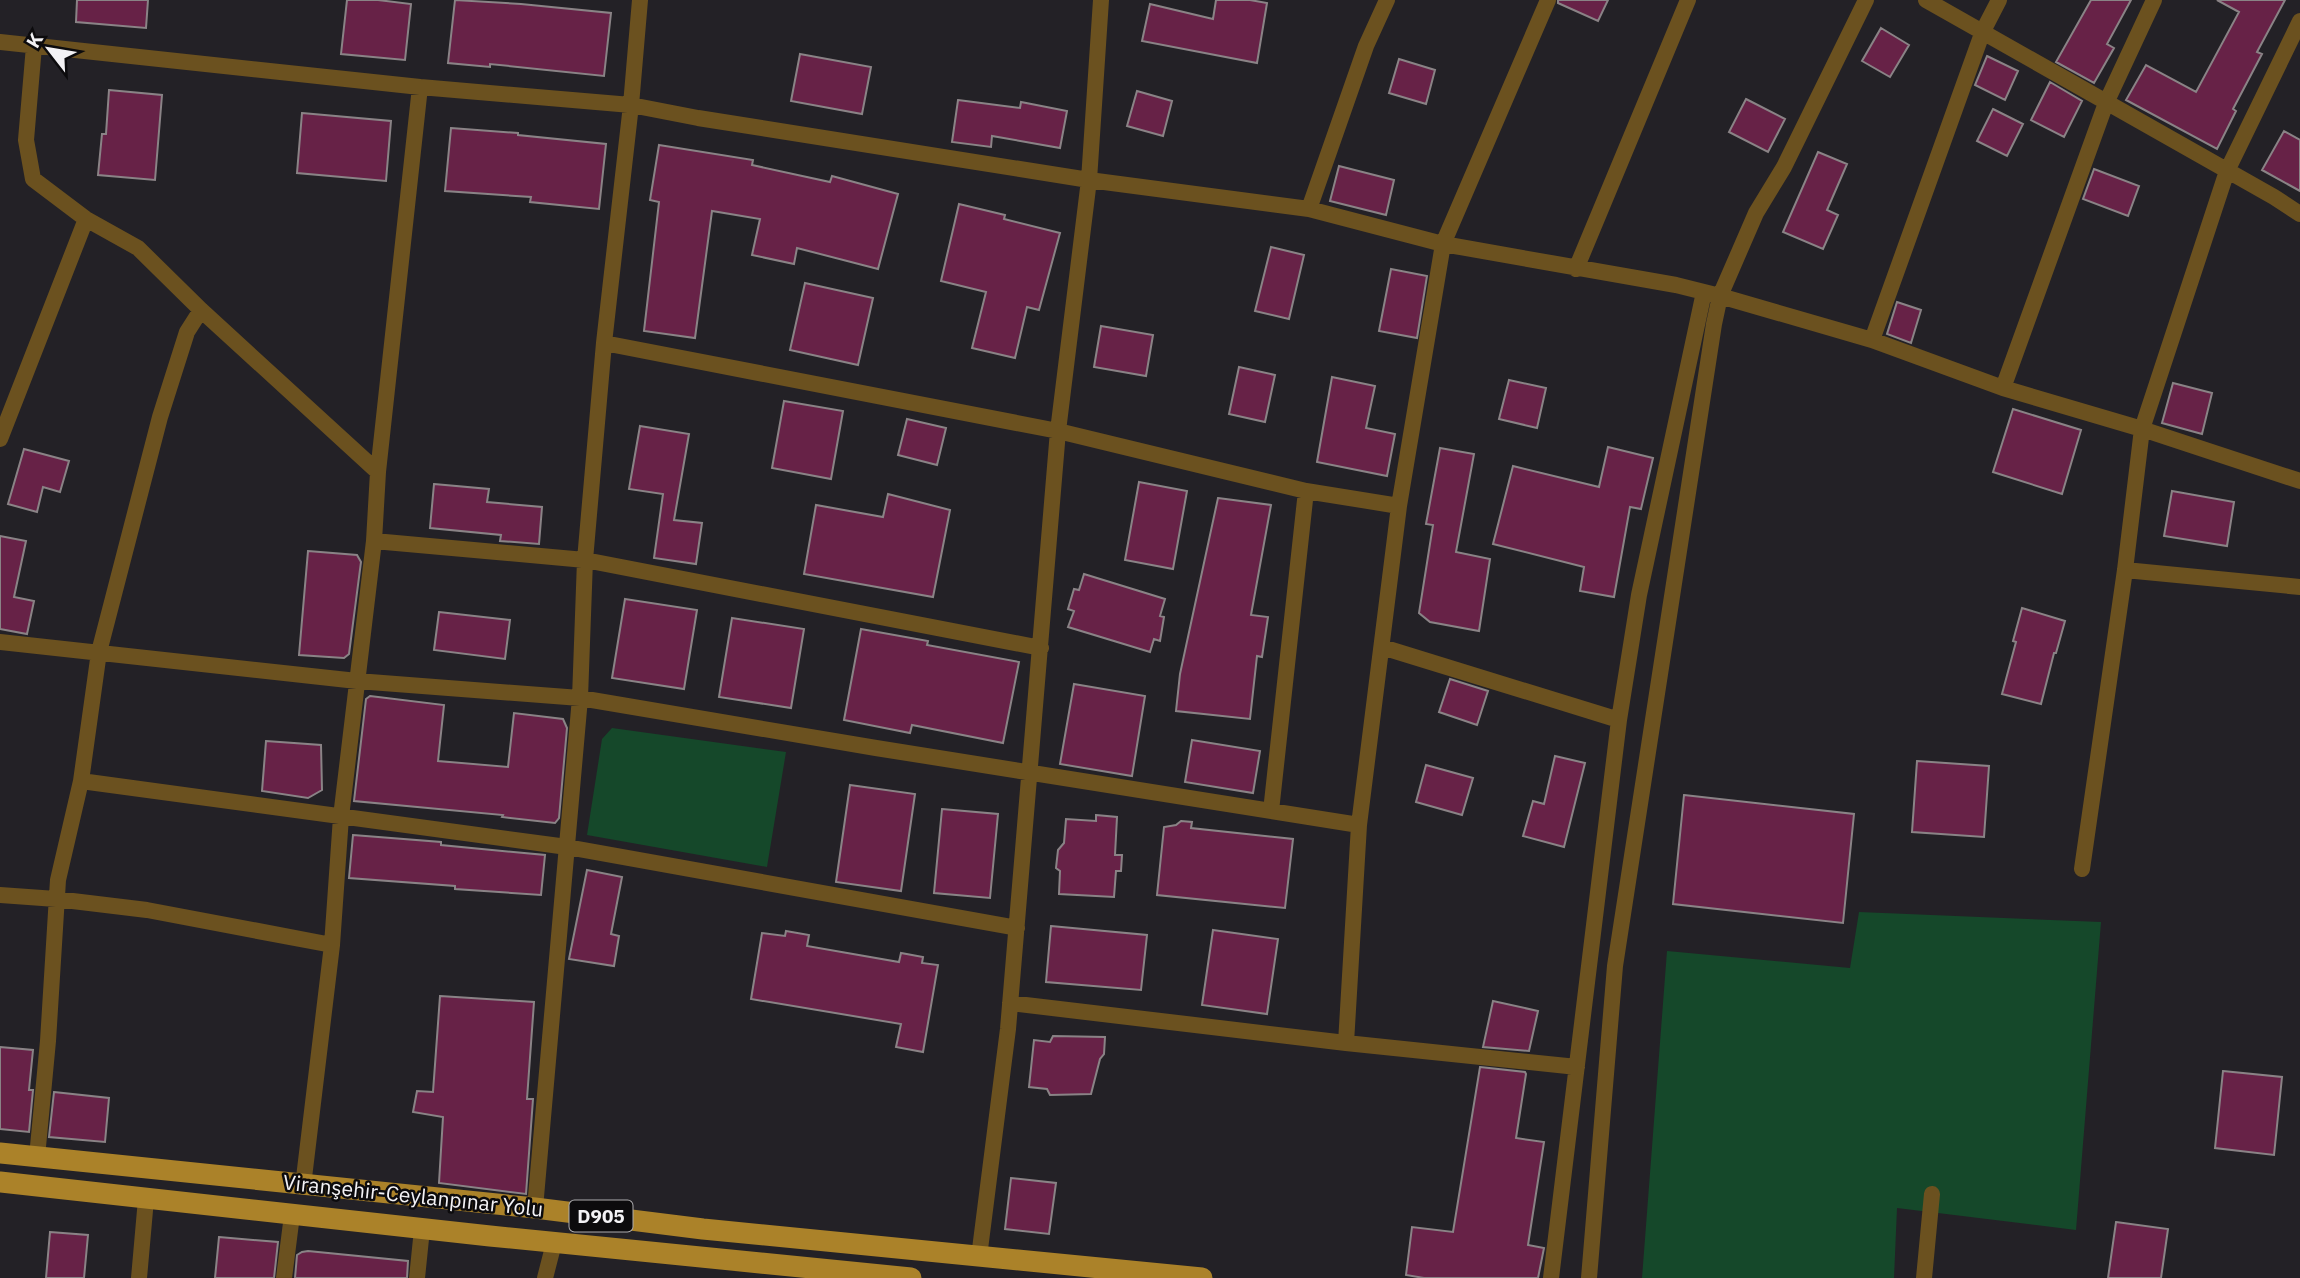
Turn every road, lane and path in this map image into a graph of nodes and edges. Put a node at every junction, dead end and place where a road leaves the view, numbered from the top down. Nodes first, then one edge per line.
1 (640, 0) edge
2 (1101, 0) edge
3 (1548, 0) edge
4 (1688, 0) edge
5 (1866, 0) edge
6 (1926, 0) edge
7 (1999, 0) edge
8 (2154, 0) edge
9 (1383, 1) edge
10 (2300, 21) edge
11 (1983, 31) junction
12 (0, 42) edge
13 (34, 46) junction
14 (421, 87) junction
15 (2106, 103) junction
16 (631, 105) junction
17 (2227, 171) junction
18 (1089, 180) junction
19 (1309, 209) junction
20 (2300, 214) edge
21 (86, 219) junction
22 (1443, 244) junction
23 (1576, 269) junction
24 (1704, 292) junction
25 (1720, 296) junction
26 (201, 310) junction
27 (1872, 340) junction
28 (604, 343) junction
29 (2003, 388) junction
30 (2142, 429) junction
31 (1058, 431) junction
32 (0, 439) edge
33 (378, 472) junction
34 (2300, 481) edge
35 (1306, 491) junction
36 (1399, 506) junction
37 (374, 541) junction
38 (585, 560) junction
39 (2125, 570) junction
40 (2300, 587) edge
41 (0, 642) edge
42 (1381, 647) junction
43 (1041, 648) junction
44 (99, 652) junction
45 (357, 681) junction
46 (580, 698) junction
47 (1619, 720) junction
48 (1031, 773) junction
49 (81, 781) junction
50 (1271, 811) junction
51 (341, 817) junction
52 (1359, 825) junction
53 (567, 847) junction
54 (2082, 869) dead end
55 (0, 895) edge
56 (55, 899) junction
57 (1017, 928) junction
58 (332, 945) junction
59 (1010, 1003) junction
60 (1346, 1043) junction
61 (1577, 1067) junction
62 (0, 1153) edge
63 (37, 1157) junction
64 (0, 1182) edge
65 (303, 1185) junction
66 (1932, 1194) dead end
67 (146, 1199) junction
68 (534, 1208) junction
69 (292, 1215) junction
70 (422, 1229) junction
71 (554, 1243) junction
72 (979, 1257) junction
73 (139, 1278) edge
74 (284, 1278) edge
75 (417, 1278) edge
76 (545, 1278) edge
77 (909, 1278) edge
78 (1202, 1278) edge
79 (1551, 1278) edge
80 (1589, 1278) edge
81 (1924, 1278) edge

1 - 16 street
2 - 18 street
3 - 22 street
4 - 23 street
5 - 25 street
6 - 11 street
7 - 11 street
8 - 15 street
9 - 19 street
10 - 17 street
11 - 15 street
11 - 27 street
12 - 13 street
13 - 14 street
13 - 21 street
14 - 16 street
14 - 33 street
15 - 17 street
15 - 29 street
16 - 18 street
16 - 28 street
17 - 20 street
17 - 30 street
18 - 19 street
18 - 31 street
19 - 22 street
21 - 26 street
21 - 32 street
22 - 23 street
22 - 36 street
23 - 24 street
24 - 25 street
24 - 47 street
25 - 27 street
25 - 80 street
26 - 33 street
26 - 44 street
27 - 29 street
28 - 31 street
28 - 38 street
29 - 30 street
30 - 34 street
30 - 39 street
31 - 35 street
31 - 43 street
33 - 37 street
35 - 36 street
35 - 50 street
36 - 42 street
37 - 38 street
37 - 45 street
38 - 43 street
38 - 46 street
39 - 40 street
39 - 54 street
41 - 44 street
42 - 47 street
42 - 52 street
43 - 48 street
44 - 45 street
44 - 49 street
45 - 46 street
45 - 51 street
46 - 48 street
46 - 53 street
47 - 61 street
48 - 50 street
48 - 57 street
49 - 51 street
49 - 56 street
50 - 52 street
51 - 53 street
51 - 58 street
52 - 60 street
53 - 57 street
53 - 68 street
55 - 56 street
56 - 58 street
56 - 63 street
57 - 59 street
58 - 65 street
59 - 60 street
59 - 72 street
60 - 61 street
61 - 79 street
62 - 63 main road, Viranşehir-Ceylanpınar Yolu / D905
63 - 65 main road, Viranşehir-Ceylanpınar Yolu / D905
64 - 67 main road, Viranşehir-Ceylanpınar Yolu / D905
65 - 68 main road, Viranşehir-Ceylanpınar Yolu / D905
66 - 81 street
67 - 69 main road, Viranşehir-Ceylanpınar Yolu / D905
67 - 73 street
68 - 72 main road, Viranşehir-Ceylanpınar Yolu / D905
69 - 70 main road, Viranşehir-Ceylanpınar Yolu / D905
69 - 74 street
70 - 71 main road, Viranşehir-Ceylanpınar Yolu / D905
70 - 75 street
71 - 76 street
71 - 77 main road, Viranşehir-Ceylanpınar Yolu / D905
72 - 78 main road, Viranşehir-Ceylanpınar Yolu / D905

